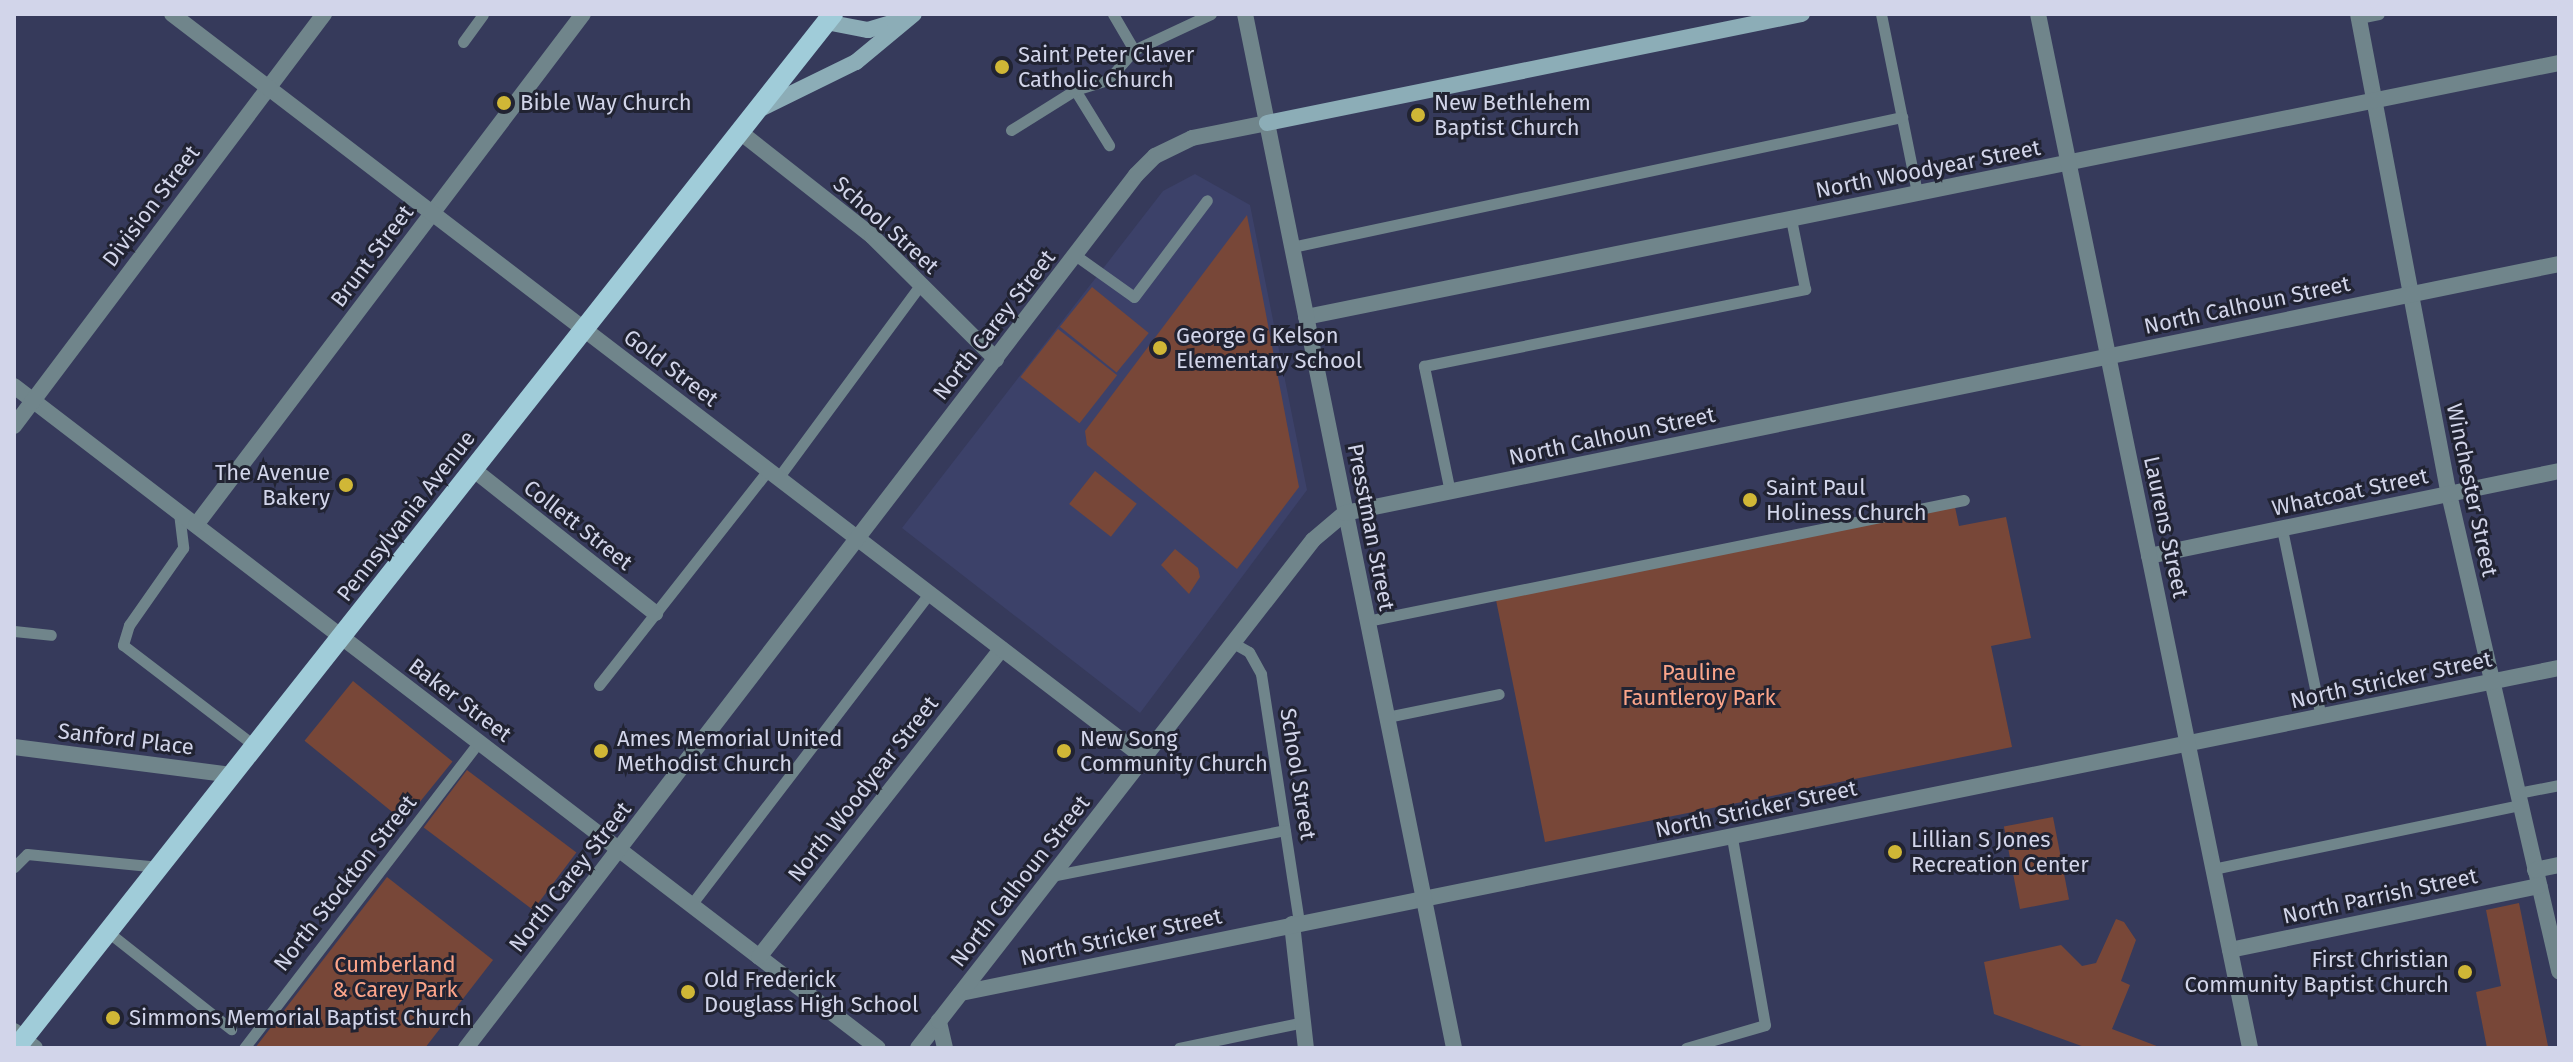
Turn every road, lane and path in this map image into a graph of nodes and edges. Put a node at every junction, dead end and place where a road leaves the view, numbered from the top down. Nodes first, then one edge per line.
1 (324, 14) edge
2 (483, 14) edge
3 (583, 14) edge
4 (913, 14) edge
5 (1113, 14) edge
6 (1211, 14) edge
7 (1245, 14) edge
8 (1802, 14) edge
9 (1881, 14) edge
10 (2038, 14) edge
11 (2379, 14) edge
12 (176, 15) edge
13 (2358, 16) edge
14 (825, 17) edge
15 (463, 42) dead end
16 (1134, 50) junction
17 (2559, 63) edge
18 (268, 88) junction
19 (1075, 90) junction
20 (2373, 101) junction
21 (755, 111) junction
22 (1902, 117) junction
23 (1267, 123) junction
24 (1011, 130) dead end
25 (740, 132) junction
26 (1109, 145) dead end
27 (2068, 163) junction
28 (1917, 193) junction
29 (1207, 200) dead end
30 (432, 213) junction
31 (1791, 219) junction
32 (1292, 247) junction
33 (1075, 255) junction
34 (2559, 264) edge
35 (921, 284) junction
36 (2409, 295) junction
37 (1306, 317) junction
38 (584, 330) junction
39 (2108, 356) junction
40 (996, 359) junction
41 (14, 386) edge
42 (33, 400) junction
43 (14, 426) edge
44 (474, 470) junction
45 (2559, 471) edge
46 (773, 474) junction
47 (1450, 492) junction
48 (2449, 494) junction
49 (1964, 500) dead end
50 (178, 512) junction
51 (1345, 513) junction
52 (196, 525) junction
53 (2282, 529) junction
54 (857, 538) junction
55 (2149, 556) junction
56 (929, 594) junction
57 (655, 613) junction
58 (1367, 621) junction
59 (14, 631) edge
60 (51, 635) dead end
61 (341, 637) junction
62 (1233, 643) junction
63 (1001, 649) junction
64 (2559, 668) edge
65 (2492, 682) junction
66 (599, 685) dead end
67 (1499, 694) dead end
68 (1387, 717) junction
69 (2321, 717) junction
70 (479, 742) junction
71 (2188, 744) junction
72 (255, 746) junction
73 (14, 747) edge
74 (1143, 757) junction
75 (233, 775) junction
76 (2559, 785) edge
77 (2519, 799) junction
78 (1285, 830) junction
79 (1732, 837) junction
80 (619, 849) junction
81 (2559, 865) edge
82 (14, 867) edge
83 (160, 867) junction
84 (2213, 869) junction
85 (1051, 876) junction
86 (2537, 878) junction
87 (1423, 900) junction
88 (691, 905) junction
89 (1295, 924) junction
90 (108, 932) junction
91 (2556, 943) edge
92 (2230, 950) junction
93 (759, 957) junction
94 (2559, 971) edge
95 (961, 993) junction
96 (939, 1021) junction
97 (1303, 1022) junction
98 (231, 1029) dead end
99 (22, 1041) edge
100 (244, 1048) edge
101 (466, 1048) edge
102 (878, 1048) edge
103 (918, 1048) edge
104 (945, 1048) edge
105 (1179, 1048) edge
106 (1306, 1048) edge
107 (1454, 1048) edge
108 (1686, 1048) edge
109 (2250, 1048) edge

1 - 18 street, Division Street
2 - 15 lane
3 - 30 street, Brunt Street
4 - 14 main road
4 - 21 main road
5 - 16 lane
6 - 16 lane
7 - 23 street, Presstman Street
8 - 23 main road, North Carey Street
9 - 22 lane
10 - 27 street, Laurens Street
11 - 13 lane
12 - 18 street, Gold Street
13 - 20 street, Winchester Street
14 - 21 main road, Pennsylvania Avenue
16 - 19 lane
17 - 20 street, North Woodyear Street
18 - 30 street, Gold Street
18 - 42 street, Division Street
19 - 24 lane
19 - 26 lane
20 - 27 street, North Woodyear Street
20 - 36 street, Winchester Street
21 - 25 main road, Pennsylvania Avenue
22 - 28 lane
22 - 32 lane
23 - 32 street, Presstman Street
23 - 33 street, North Carey Street
25 - 35 street, School Street
25 - 38 main road, Pennsylvania Avenue
27 - 28 street, North Woodyear Street
27 - 39 street, Laurens Street
28 - 31 street, North Woodyear Street
29 - 33 lane
30 - 38 street, Gold Street
30 - 52 street, Brunt Street
31 - 37 street, North Woodyear Street
31 - 47 lane
32 - 37 street, Presstman Street
33 - 40 street, North Carey Street
34 - 36 street, North Calhoun Street
35 - 40 street, School Street
35 - 46 lane
36 - 39 street, North Calhoun Street
36 - 48 street, Winchester Street
37 - 51 street, Presstman Street
38 - 44 main road, Pennsylvania Avenue
38 - 46 street, Gold Street
39 - 47 street, North Calhoun Street
39 - 55 street, Laurens Street
40 - 54 street, North Carey Street
41 - 42 street, Baker Street
42 - 43 street, Division Street
42 - 50 street, Baker Street
44 - 57 street, Collett Street
44 - 61 main road, Pennsylvania Avenue
45 - 48 street, Whatcoat Street
46 - 54 street, Gold Street
46 - 57 lane
47 - 51 street, North Calhoun Street
48 - 53 street, Whatcoat Street
48 - 65 street, Winchester Street
49 - 58 lane
50 - 52 street, Baker Street
50 - 72 lane
51 - 58 street, Presstman Street
51 - 62 street, North Calhoun Street
52 - 61 street, Baker Street
53 - 55 street, Whatcoat Street
53 - 69 lane
54 - 56 street, Gold Street
54 - 80 street, North Carey Street
55 - 71 street, Laurens Street
56 - 63 street, Gold Street
56 - 88 lane
57 - 66 lane
58 - 68 street, Presstman Street
59 - 60 lane
61 - 70 street, Baker Street
61 - 72 main road, Pennsylvania Avenue
62 - 74 street, North Calhoun Street
62 - 78 lane, School Street
63 - 74 street, Gold Street
63 - 93 street, North Woodyear Street
64 - 65 street, North Stricker Street
65 - 69 street, North Stricker Street
65 - 77 street, Winchester Street
67 - 68 lane
68 - 87 street, Presstman Street
69 - 71 street, North Stricker Street
70 - 80 street, Baker Street
70 - 100 lane, North Stockton Street
71 - 79 street, North Stricker Street
71 - 84 street, Laurens Street
72 - 75 main road, Pennsylvania Avenue
73 - 75 street, Sanford Place
74 - 85 street, North Calhoun Street
75 - 83 main road, Pennsylvania Avenue
76 - 77 lane
77 - 84 lane
77 - 86 street, Winchester Street
78 - 85 lane
78 - 89 lane, School Street
79 - 87 street, North Stricker Street
79 - 108 lane
80 - 88 street, Baker Street
80 - 101 street, North Carey Street
81 - 86 street, North Parrish Street
82 - 83 lane
83 - 90 main road, Pennsylvania Avenue
84 - 92 street, Laurens Street
85 - 95 street, North Calhoun Street
86 - 91 street, Winchester Street
86 - 92 street, North Parrish Street
87 - 89 street, North Stricker Street
87 - 107 street, Presstman Street
88 - 93 street, Baker Street
89 - 95 street, North Stricker Street
89 - 97 street, School Street
90 - 98 lane
90 - 99 main road, Pennsylvania Avenue
91 - 94 street, Winchester Street
92 - 109 street, Laurens Street
93 - 102 street, Baker Street
95 - 96 street, North Calhoun Street
96 - 103 street, North Calhoun Street
96 - 104 street
97 - 105 lane
97 - 106 street, School Street

